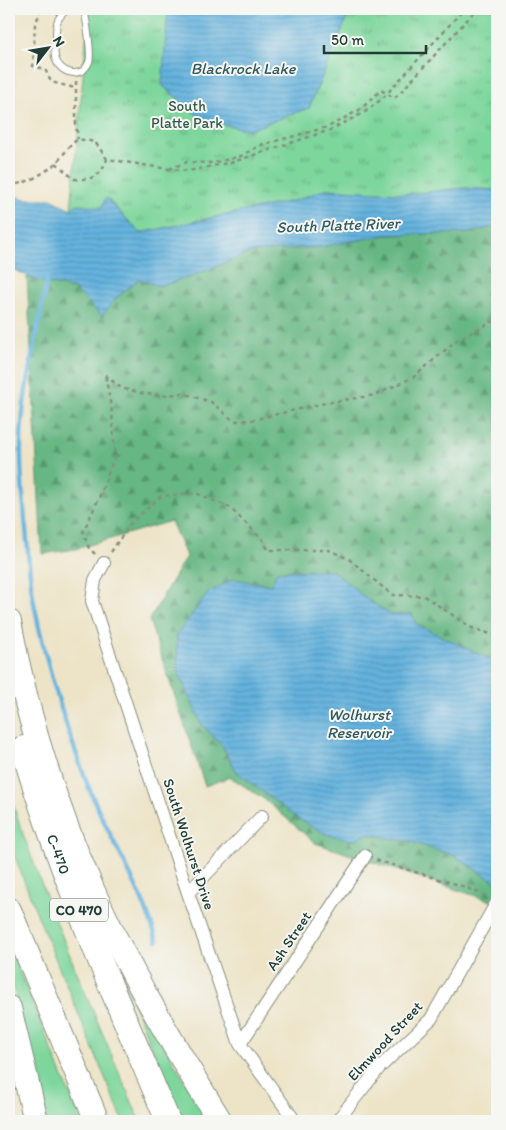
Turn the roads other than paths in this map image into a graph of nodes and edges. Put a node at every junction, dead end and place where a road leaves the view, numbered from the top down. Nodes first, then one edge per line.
1 (68, 9) edge
2 (84, 9) edge
3 (104, 563) road end
4 (9, 622) edge
5 (9, 693) edge
6 (262, 816) dead end
7 (365, 856) road end
8 (188, 893) junction
9 (495, 900) edge
10 (9, 910) edge
11 (9, 1008) edge
12 (240, 1044) junction
13 (36, 1121) edge
14 (97, 1121) edge
15 (168, 1121) edge
16 (220, 1121) edge
17 (295, 1121) edge
18 (337, 1121) edge

1 - 2 lane
3 - 8 street, South Wolhurst Drive
4 - 16 highway
5 - 15 highway, C-470 / CO 470
6 - 8 street
7 - 12 street, Ash Street
8 - 12 street, South Wolhurst Drive
9 - 18 street, Elmwood Street
10 - 14 highway
11 - 13 highway
12 - 17 street, South Wolhurst Drive

